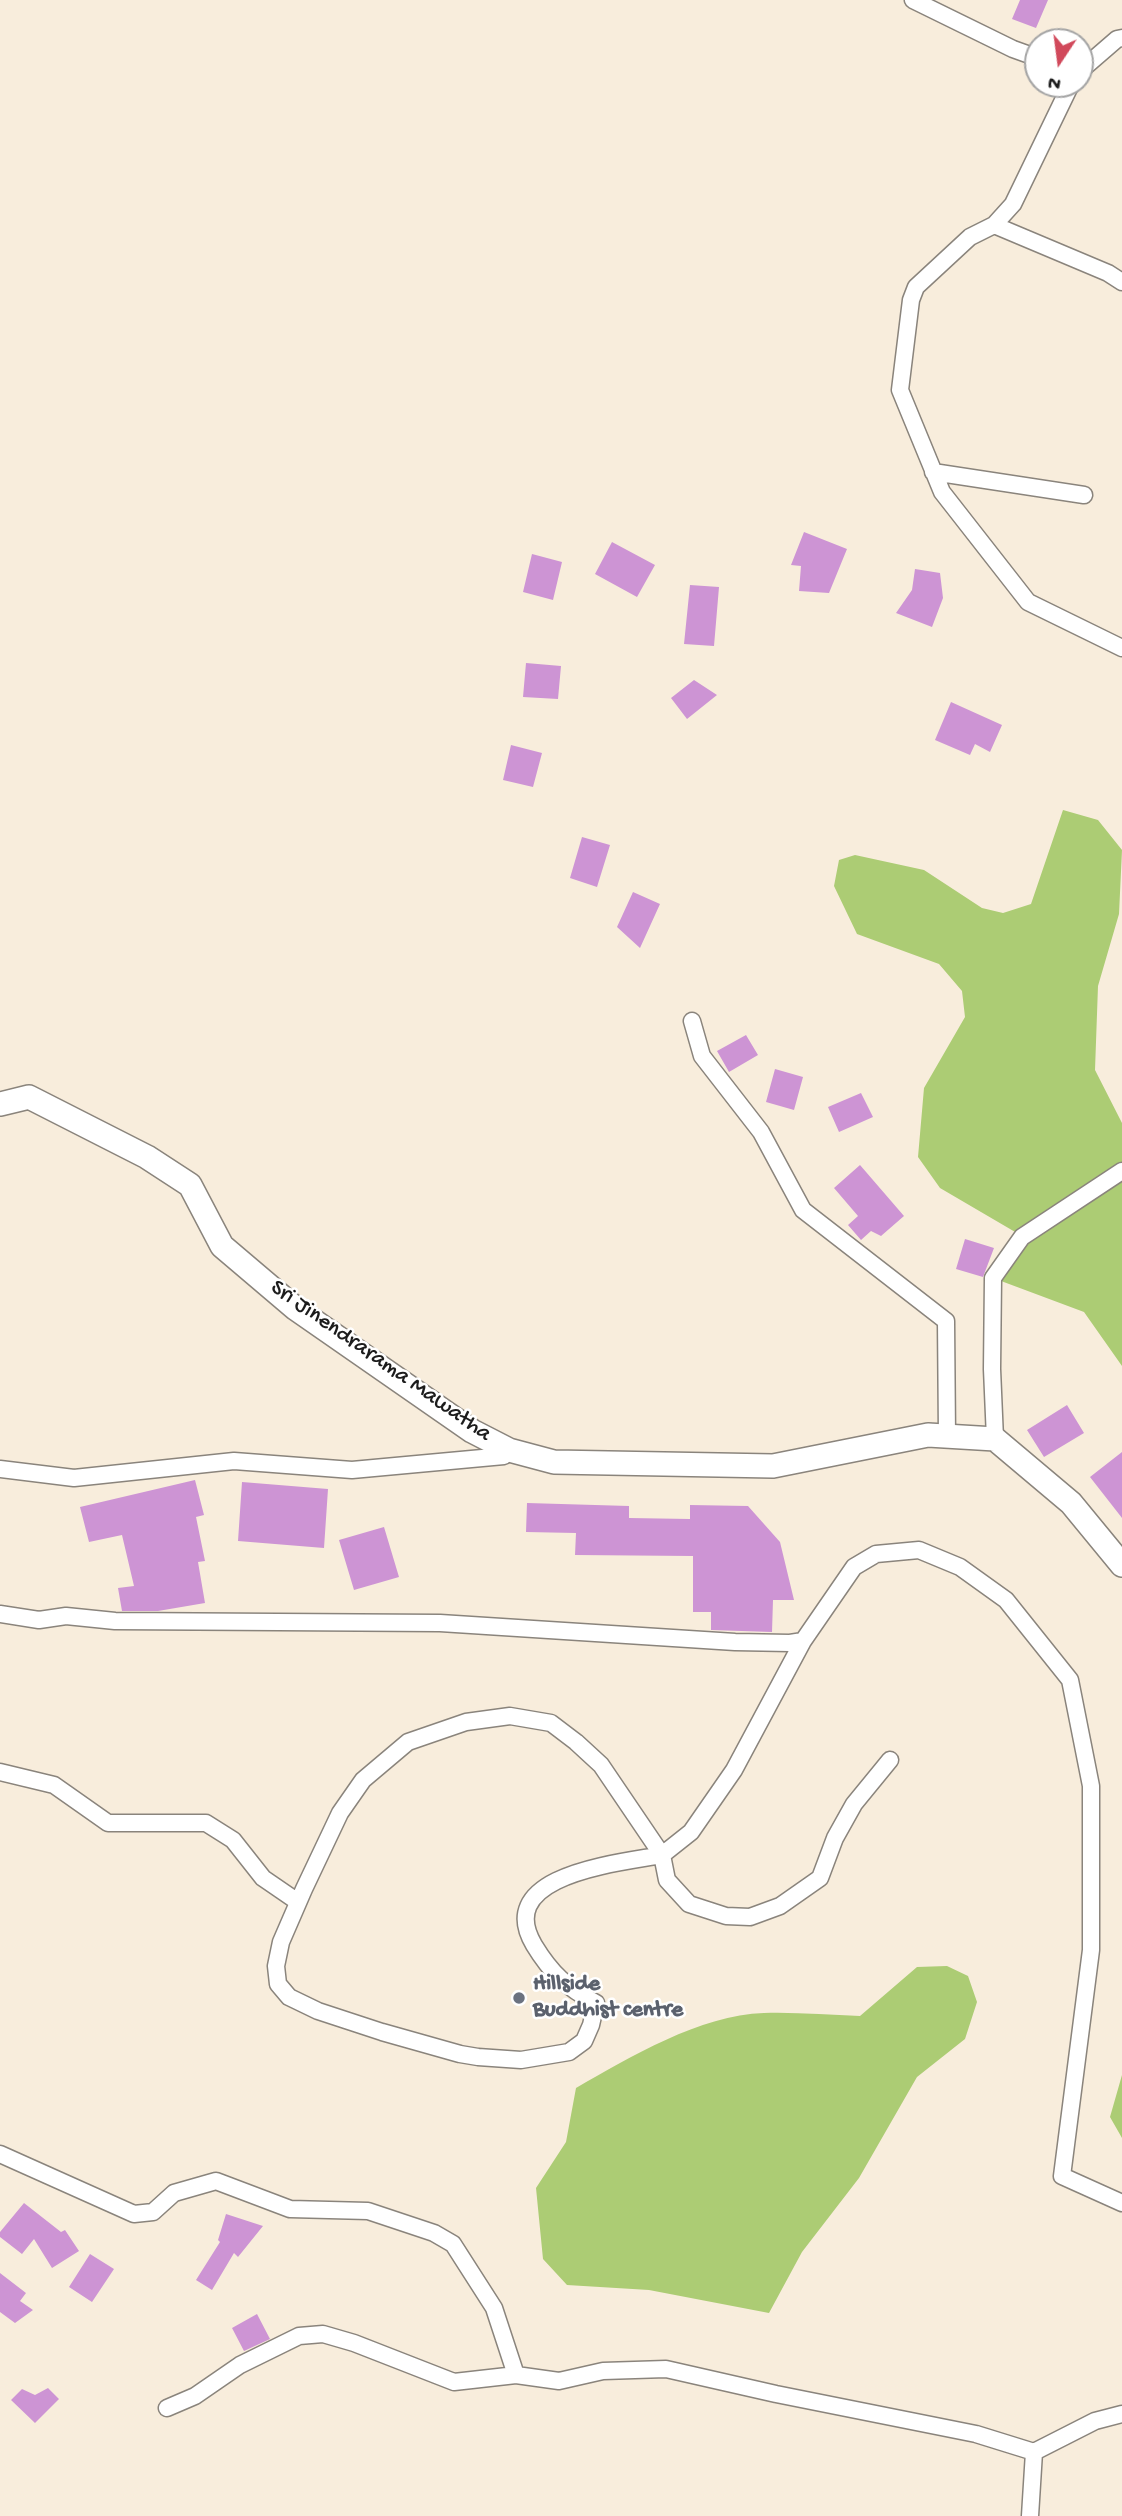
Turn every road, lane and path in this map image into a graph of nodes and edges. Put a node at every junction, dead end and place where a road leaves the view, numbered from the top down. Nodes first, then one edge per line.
1 (913, 0) edge
2 (1122, 38) edge
3 (1024, 53) edge
4 (1094, 59) edge
5 (1065, 98) edge
6 (994, 225) junction
7 (1122, 282) edge
8 (933, 472) junction
9 (1084, 495) dead end
10 (1122, 648) edge
11 (692, 1021) dead end
12 (0, 1104) edge
13 (1122, 1171) edge
14 (947, 1436) junction
15 (995, 1439) junction
16 (509, 1450) junction
17 (0, 1469) edge
18 (1122, 1565) edge
19 (0, 1614) edge
20 (803, 1641) junction
21 (890, 1760) dead end
22 (0, 1772) edge
23 (662, 1855) junction
24 (298, 1902) junction
25 (0, 2154) edge
26 (1122, 2203) edge
27 (516, 2375) junction
28 (167, 2408) dead end
29 (1122, 2414) edge
30 (1034, 2452) junction
31 (1030, 2516) edge

1 - 3 street
2 - 4 street
5 - 6 street
6 - 7 street
6 - 8 street
8 - 9 street
8 - 10 street
11 - 14 street
12 - 16 main road, Sri Jinendrarama Mawatha
13 - 15 street
14 - 15 main road, Sri Jinendrarama Mawatha
14 - 16 main road, Sri Jinendrarama Mawatha
15 - 18 main road
16 - 17 street
19 - 20 street
20 - 23 street
20 - 26 street
21 - 23 street
22 - 24 street
23 - 24 street
23 - 24 street
25 - 27 street
27 - 28 street
27 - 30 street
29 - 30 street
30 - 31 street

